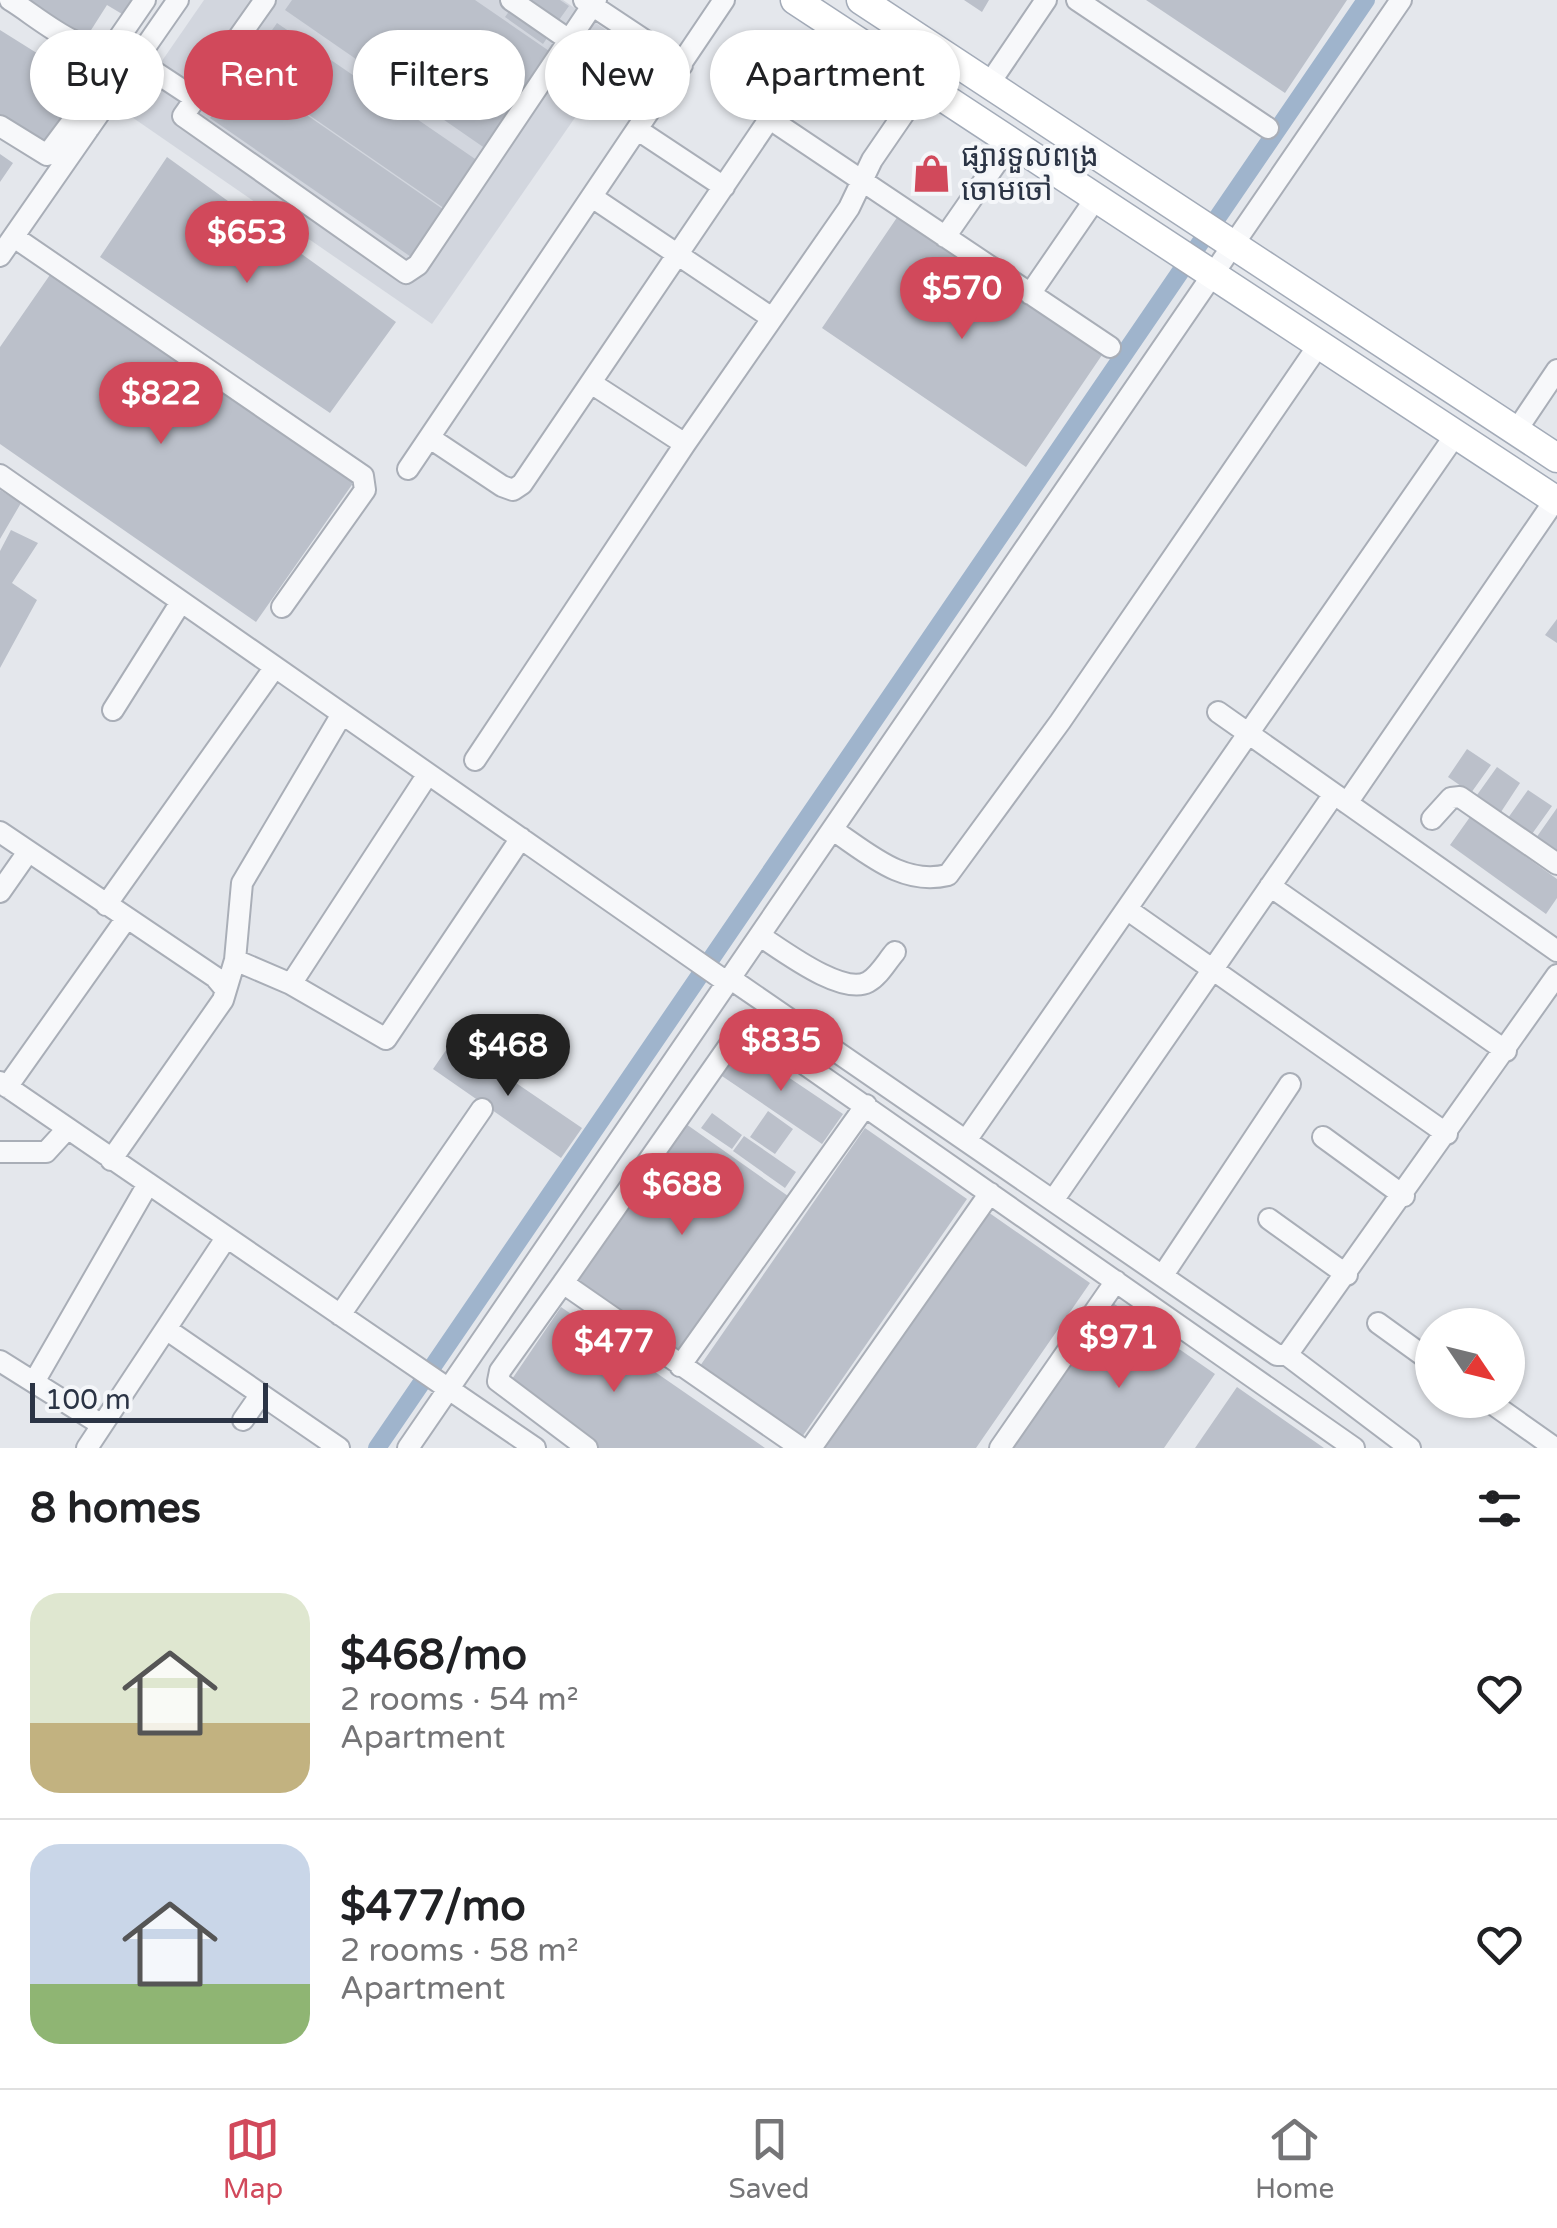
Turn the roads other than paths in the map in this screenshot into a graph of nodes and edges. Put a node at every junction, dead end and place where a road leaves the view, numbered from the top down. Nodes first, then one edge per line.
1 (10, 0) edge
2 (145, 0) edge
3 (178, 0) edge
4 (265, 0) edge
5 (511, 0) edge
6 (724, 0) edge
7 (796, 0) edge
8 (861, 0) edge
9 (1046, 0) edge
10 (1078, 0) edge
11 (1401, 0) edge
12 (591, 2) edge
13 (834, 25) junction
14 (59, 30) edge
15 (124, 30) edge
16 (157, 30) edge
17 (244, 30) edge
18 (555, 30) edge
19 (576, 30) edge
20 (631, 30) edge
21 (831, 30) edge
22 (841, 30) edge
23 (906, 30) edge
24 (690, 53) edge
25 (960, 65) edge
26 (545, 76) edge
27 (989, 84) junction
28 (960, 109) edge
29 (95, 120) edge
30 (190, 120) edge
31 (645, 120) edge
32 (770, 120) joint
33 (902, 120) edge
34 (0, 126) edge
35 (89, 128) junction
36 (1268, 128) dead end
37 (638, 130) junction
38 (1011, 142) junction
39 (862, 181) junction
40 (724, 187) junction
41 (592, 197) junction
42 (1096, 198) junction
43 (1217, 232) junction
44 (14, 237) junction
45 (946, 237) junction
46 (678, 254) junction
47 (0, 256) edge
48 (1198, 263) junction
49 (1030, 294) junction
50 (772, 318) junction
51 (1320, 343) junction
52 (1110, 347) dead end
53 (1557, 370) edge
54 (592, 383) junction
55 (1516, 431) junction
56 (1456, 434) junction
57 (430, 438) junction
58 (685, 444) junction
59 (1557, 458) edge
60 (408, 469) dead end
61 (0, 475) edge
62 (1556, 501) edge
63 (181, 602) junction
64 (282, 607) dead end
65 (275, 667) junction
66 (113, 710) dead end
67 (1218, 712) dead end
68 (342, 714) junction
69 (1250, 735) junction
70 (475, 760) dead end
71 (428, 774) junction
72 (1341, 798) junction
73 (1432, 818) dead end
74 (833, 830) junction
75 (0, 832) edge
76 (520, 838) junction
77 (28, 852) junction
78 (1557, 864) edge
79 (1270, 886) junction
80 (0, 892) edge
81 (106, 905) junction
82 (1128, 910) junction
83 (126, 918) junction
84 (760, 936) junction
85 (1557, 951) edge
86 (895, 952) dead end
87 (236, 960) junction
88 (1213, 969) junction
89 (1557, 975) edge
90 (720, 976) junction
91 (291, 984) junction
92 (226, 990) junction
93 (1506, 1051) junction
94 (3, 1084) edge
95 (1290, 1084) dead end
96 (866, 1105) junction
97 (482, 1108) dead end
98 (68, 1129) junction
99 (1447, 1134) junction
100 (1323, 1137) dead end
101 (967, 1140) junction
102 (0, 1152) edge
103 (112, 1160) junction
104 (148, 1184) junction
105 (990, 1192) junction
106 (1404, 1196) junction
107 (1054, 1199) junction
108 (1269, 1220) dead end
109 (226, 1238) junction
110 (1163, 1275) junction
111 (1348, 1275) junction
112 (1116, 1281) junction
113 (562, 1283) junction
114 (340, 1316) junction
115 (1378, 1323) dead end
116 (166, 1329) junction
117 (1415, 1350) edge
118 (1287, 1355) junction
119 (0, 1361) edge
120 (680, 1366) junction
121 (34, 1382) junction
122 (436, 1382) junction
123 (261, 1394) junction
124 (1513, 1418) edge
125 (244, 1420) dead end
126 (102, 1426) junction
127 (87, 1448) edge
128 (339, 1448) edge
129 (408, 1448) edge
130 (534, 1448) edge
131 (587, 1448) edge
132 (800, 1448) edge
133 (811, 1448) edge
134 (1000, 1448) edge
135 (1354, 1448) edge
136 (1410, 1448) edge
137 (1556, 1448) edge

1 - 14 street
2 - 15 street
3 - 16 street
4 - 17 street
5 - 18 street
6 - 24 street
7 - 13 main road
8 - 23 main road
9 - 27 street
10 - 36 street
11 - 43 street
12 - 19 street
12 - 20 street
13 - 21 street
13 - 22 main road
25 - 27 main road
26 - 30 street
27 - 43 main road
28 - 38 main road
29 - 35 street
31 - 37 street
32 - 39 street
32 - 40 street
33 - 39 street
34 - 35 street
35 - 44 street
37 - 40 street
37 - 41 street
38 - 42 main road
38 - 45 street
39 - 45 street
39 - 50 street
40 - 46 street
41 - 46 street
41 - 57 street
42 - 48 main road
42 - 49 street
43 - 48 street
43 - 55 main road
44 - 47 street
44 - 64 street
45 - 49 street
46 - 50 street
46 - 54 street
48 - 51 main road
48 - 74 street
49 - 52 street
50 - 58 street
51 - 56 main road
51 - 74 street
53 - 55 street
54 - 57 street
54 - 58 street
55 - 59 main road
56 - 62 main road
56 - 69 street
57 - 60 street
58 - 70 street
61 - 63 street
62 - 72 street
63 - 65 street
63 - 66 street
65 - 68 street
65 - 81 street
67 - 69 street
68 - 71 street
68 - 87 street
69 - 72 street
69 - 82 street
71 - 76 street
71 - 91 street
72 - 79 street
72 - 85 street
73 - 78 street
74 - 84 street
75 - 77 street
76 - 90 street
76 - 91 street
77 - 80 street
77 - 81 street
79 - 88 street
79 - 93 street
81 - 83 street
82 - 88 street
82 - 101 street
83 - 92 street
83 - 94 street
84 - 86 street
84 - 90 street
87 - 91 street
87 - 92 street
88 - 99 street
88 - 107 street
89 - 93 street
90 - 101 street
90 - 122 street
92 - 103 street
93 - 99 street
94 - 98 street
95 - 110 street
96 - 105 street
96 - 113 street
96 - 120 street
97 - 114 street
98 - 102 street
98 - 103 street
99 - 106 street
100 - 106 street
101 - 107 street
103 - 104 street
104 - 109 street
104 - 121 street
105 - 112 street
105 - 133 street
106 - 111 street
107 - 110 street
108 - 111 street
109 - 114 street
109 - 116 street
110 - 118 street
111 - 118 street
112 - 134 street
112 - 135 street
113 - 120 street
113 - 131 street
114 - 122 street
115 - 117 street
116 - 123 street
116 - 126 street
118 - 136 street
119 - 121 street
120 - 132 street
121 - 126 street
122 - 129 street
122 - 130 street
123 - 125 street
123 - 128 street
124 - 137 street
126 - 127 street

